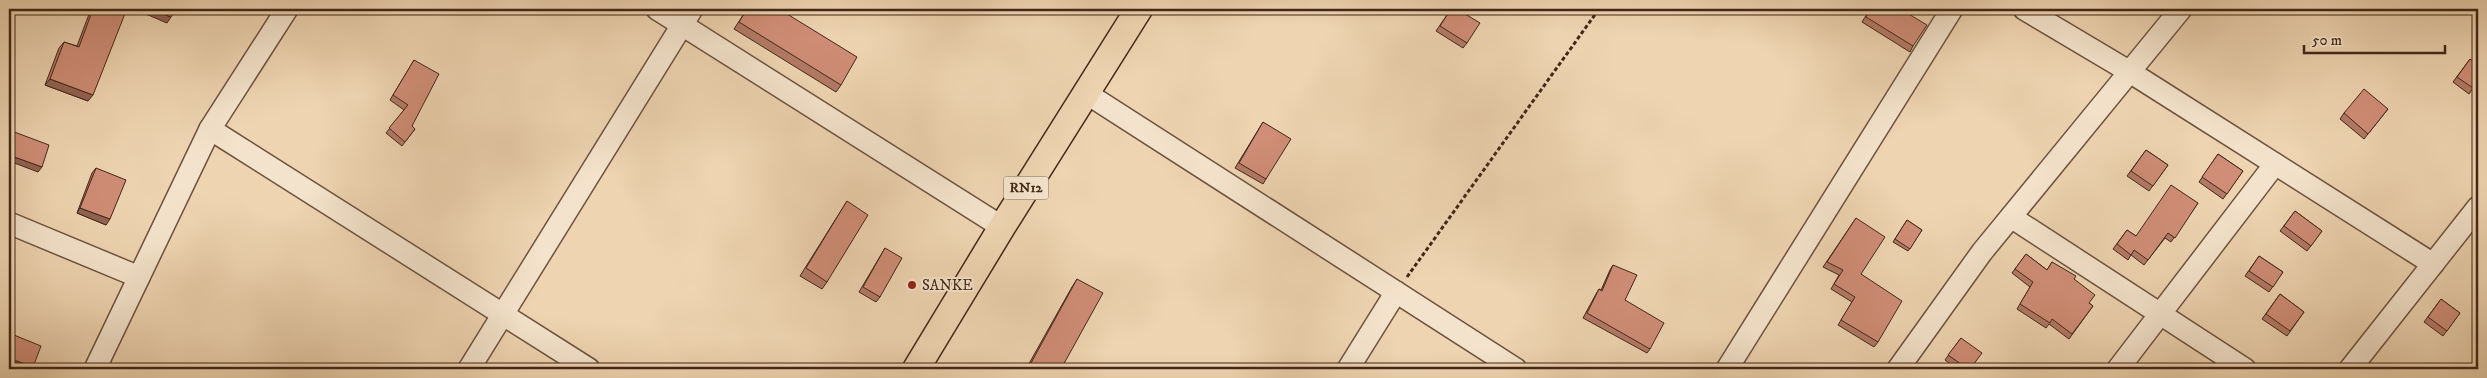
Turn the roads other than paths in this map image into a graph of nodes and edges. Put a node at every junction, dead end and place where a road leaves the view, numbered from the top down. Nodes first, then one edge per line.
1 (287, 9) edge
2 (657, 9) edge
3 (1139, 9) edge
4 (1952, 9) edge
5 (2024, 9) edge
6 (2181, 9) edge
7 (687, 17) edge
8 (2130, 72) junction
9 (1086, 93) junction
10 (210, 129) junction
11 (2275, 164) junction
12 (2478, 207) edge
13 (2011, 217) junction
14 (9, 223) edge
15 (1002, 227) junction
16 (2433, 264) junction
17 (139, 277) junction
18 (1396, 292) junction
19 (503, 314) junction
20 (2160, 314) junction
21 (95, 369) edge
22 (469, 369) edge
23 (589, 369) edge
24 (916, 369) edge
25 (1348, 369) edge
26 (1516, 369) edge
27 (1728, 369) edge
28 (1898, 369) edge
29 (2118, 369) edge
30 (2245, 369) edge
31 (2350, 369) edge

1 - 10 street
2 - 7 street
3 - 9 main road, RN12
4 - 27 street
5 - 8 street
6 - 8 street
7 - 15 street
7 - 19 street
8 - 11 street
8 - 13 street
9 - 15 main road, RN12
9 - 18 street
10 - 17 street
10 - 19 street
11 - 16 street
11 - 20 street
12 - 16 street
13 - 20 street
13 - 28 street
14 - 17 street
15 - 24 main road, RN12
16 - 31 street
17 - 21 street
18 - 25 street
18 - 26 street
19 - 22 street
19 - 23 street
20 - 29 street
20 - 30 street

